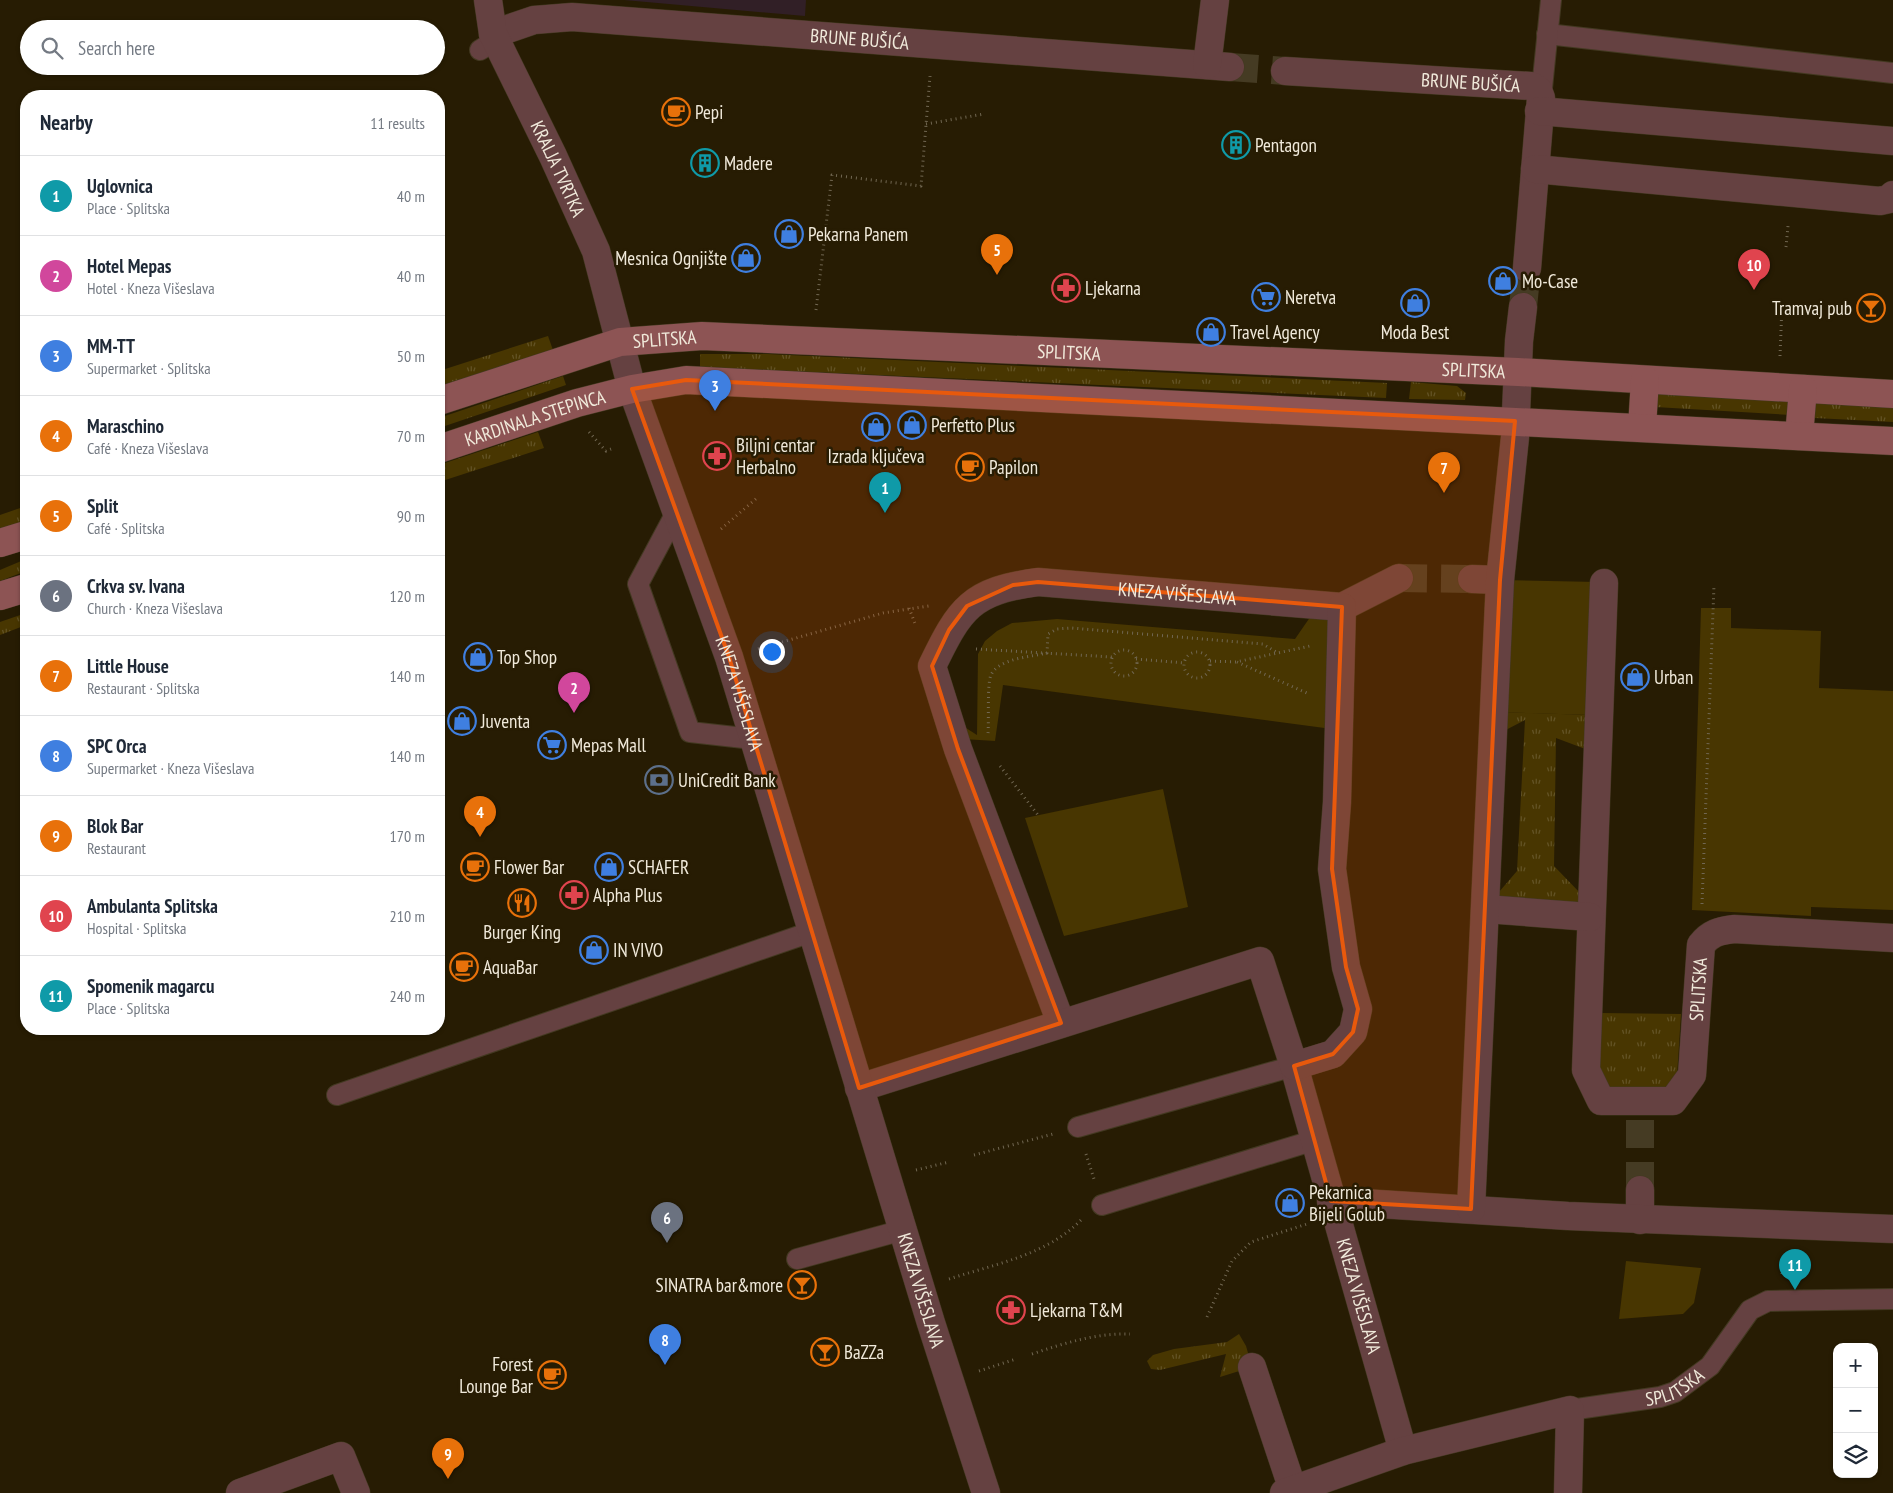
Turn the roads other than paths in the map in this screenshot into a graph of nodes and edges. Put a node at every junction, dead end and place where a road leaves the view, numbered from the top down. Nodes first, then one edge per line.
1 (471, 0) edge
2 (488, 0) edge
3 (1215, 0) edge
4 (1551, 0) edge
5 (1547, 34) junction
6 (490, 41) junction
7 (1285, 71) tunnel mouth
8 (1893, 73) edge
9 (1540, 104) junction
10 (1893, 141) edge
11 (1535, 169) junction
12 (1893, 195) edge
13 (1527, 268) tunnel mouth
14 (1523, 307) tunnel mouth
15 (620, 342) junction
16 (1518, 372) junction
17 (1645, 380) junction
18 (1791, 388) junction
19 (632, 389) junction
20 (1893, 394) edge
21 (445, 399) edge
22 (1515, 421) junction
23 (1642, 427) junction
24 (1799, 436) junction
25 (1893, 441) edge
26 (445, 447) edge
27 (677, 511) junction
28 (20, 537) edge
29 (0, 544) edge
30 (1399, 578) tunnel mouth
31 (1472, 580) tunnel mouth
32 (1500, 580) junction
33 (1604, 583) dead end
34 (20, 590) edge
35 (0, 596) edge
36 (1342, 607) junction
37 (753, 739) junction
38 (1486, 909) junction
39 (1590, 917) junction
40 (810, 928) junction
41 (1893, 938) edge
42 (668, 971) dead end
43 (1062, 1023) junction
44 (1294, 1066) junction
45 (859, 1088) junction
46 (337, 1095) dead end
47 (1078, 1127) road end
48 (1315, 1140) junction
49 (1640, 1190) tunnel mouth
50 (1102, 1205) road end
51 (1333, 1208) junction
52 (1471, 1209) junction
53 (1640, 1220) junction
54 (1893, 1229) edge
55 (903, 1230) junction
56 (797, 1259) dead end
57 (1893, 1299) edge
58 (1252, 1367) dead end
59 (1570, 1410) junction
60 (1403, 1451) junction
61 (1288, 1492) edge
62 (240, 1493) edge
63 (356, 1493) edge
64 (986, 1493) edge
65 (1568, 1493) edge

1 - 6 street
2 - 6 street, KRALJA TVRTKA
3 - 6 street, BRUNE BUŠIĆA
4 - 5 lane
5 - 8 lane
5 - 9 lane
6 - 15 street, KRALJA TVRTKA
7 - 9 street, BRUNE BUŠIĆA
9 - 10 street
9 - 11 street, BRUNE BUŠIĆA
11 - 12 street
11 - 13 street, BRUNE BUŠIĆA
14 - 16 street
15 - 16 main road, SPLITSKA
15 - 19 street, KRALJA TVRTKA
15 - 21 main road
16 - 17 main road, SPLITSKA
16 - 22 street, SPLITSKA
17 - 18 main road, SPLITSKA
17 - 23 main road
18 - 20 main road, SPLITSKA
18 - 24 main road
19 - 22 main road
19 - 26 main road, KARDINALA STEPINCA
19 - 27 street, KNEZA VIŠESLAVA
22 - 23 main road
22 - 32 street, SPLITSKA
23 - 24 main road
24 - 25 main road
27 - 37 street, KNEZA VIŠESLAVA
27 - 37 lane
28 - 29 main road
30 - 36 street
31 - 32 street
32 - 38 street, SPLITSKA
33 - 39 street, SPLITSKA
34 - 35 main road
36 - 43 street, KNEZA VIŠESLAVA
36 - 44 street
37 - 40 street, KNEZA VIŠESLAVA
38 - 39 street
38 - 52 street, SPLITSKA
39 - 41 street, SPLITSKA
40 - 42 lane
40 - 45 street, KNEZA VIŠESLAVA
40 - 46 lane
43 - 44 street, KNEZA VIŠESLAVA
43 - 45 street, KNEZA VIŠESLAVA
44 - 47 lane
44 - 48 street, KNEZA VIŠESLAVA
45 - 55 street, KNEZA VIŠESLAVA
48 - 50 lane
48 - 51 street, KNEZA VIŠESLAVA
49 - 53 street
51 - 52 street
51 - 60 street, KNEZA VIŠESLAVA
52 - 53 street
53 - 54 street
55 - 56 lane
55 - 64 street, KNEZA VIŠESLAVA
57 - 59 lane, SPLITSKA
58 - 61 street
59 - 60 street, SPLITSKA
59 - 65 street
60 - 61 street, SPLITSKA
62 - 63 street

